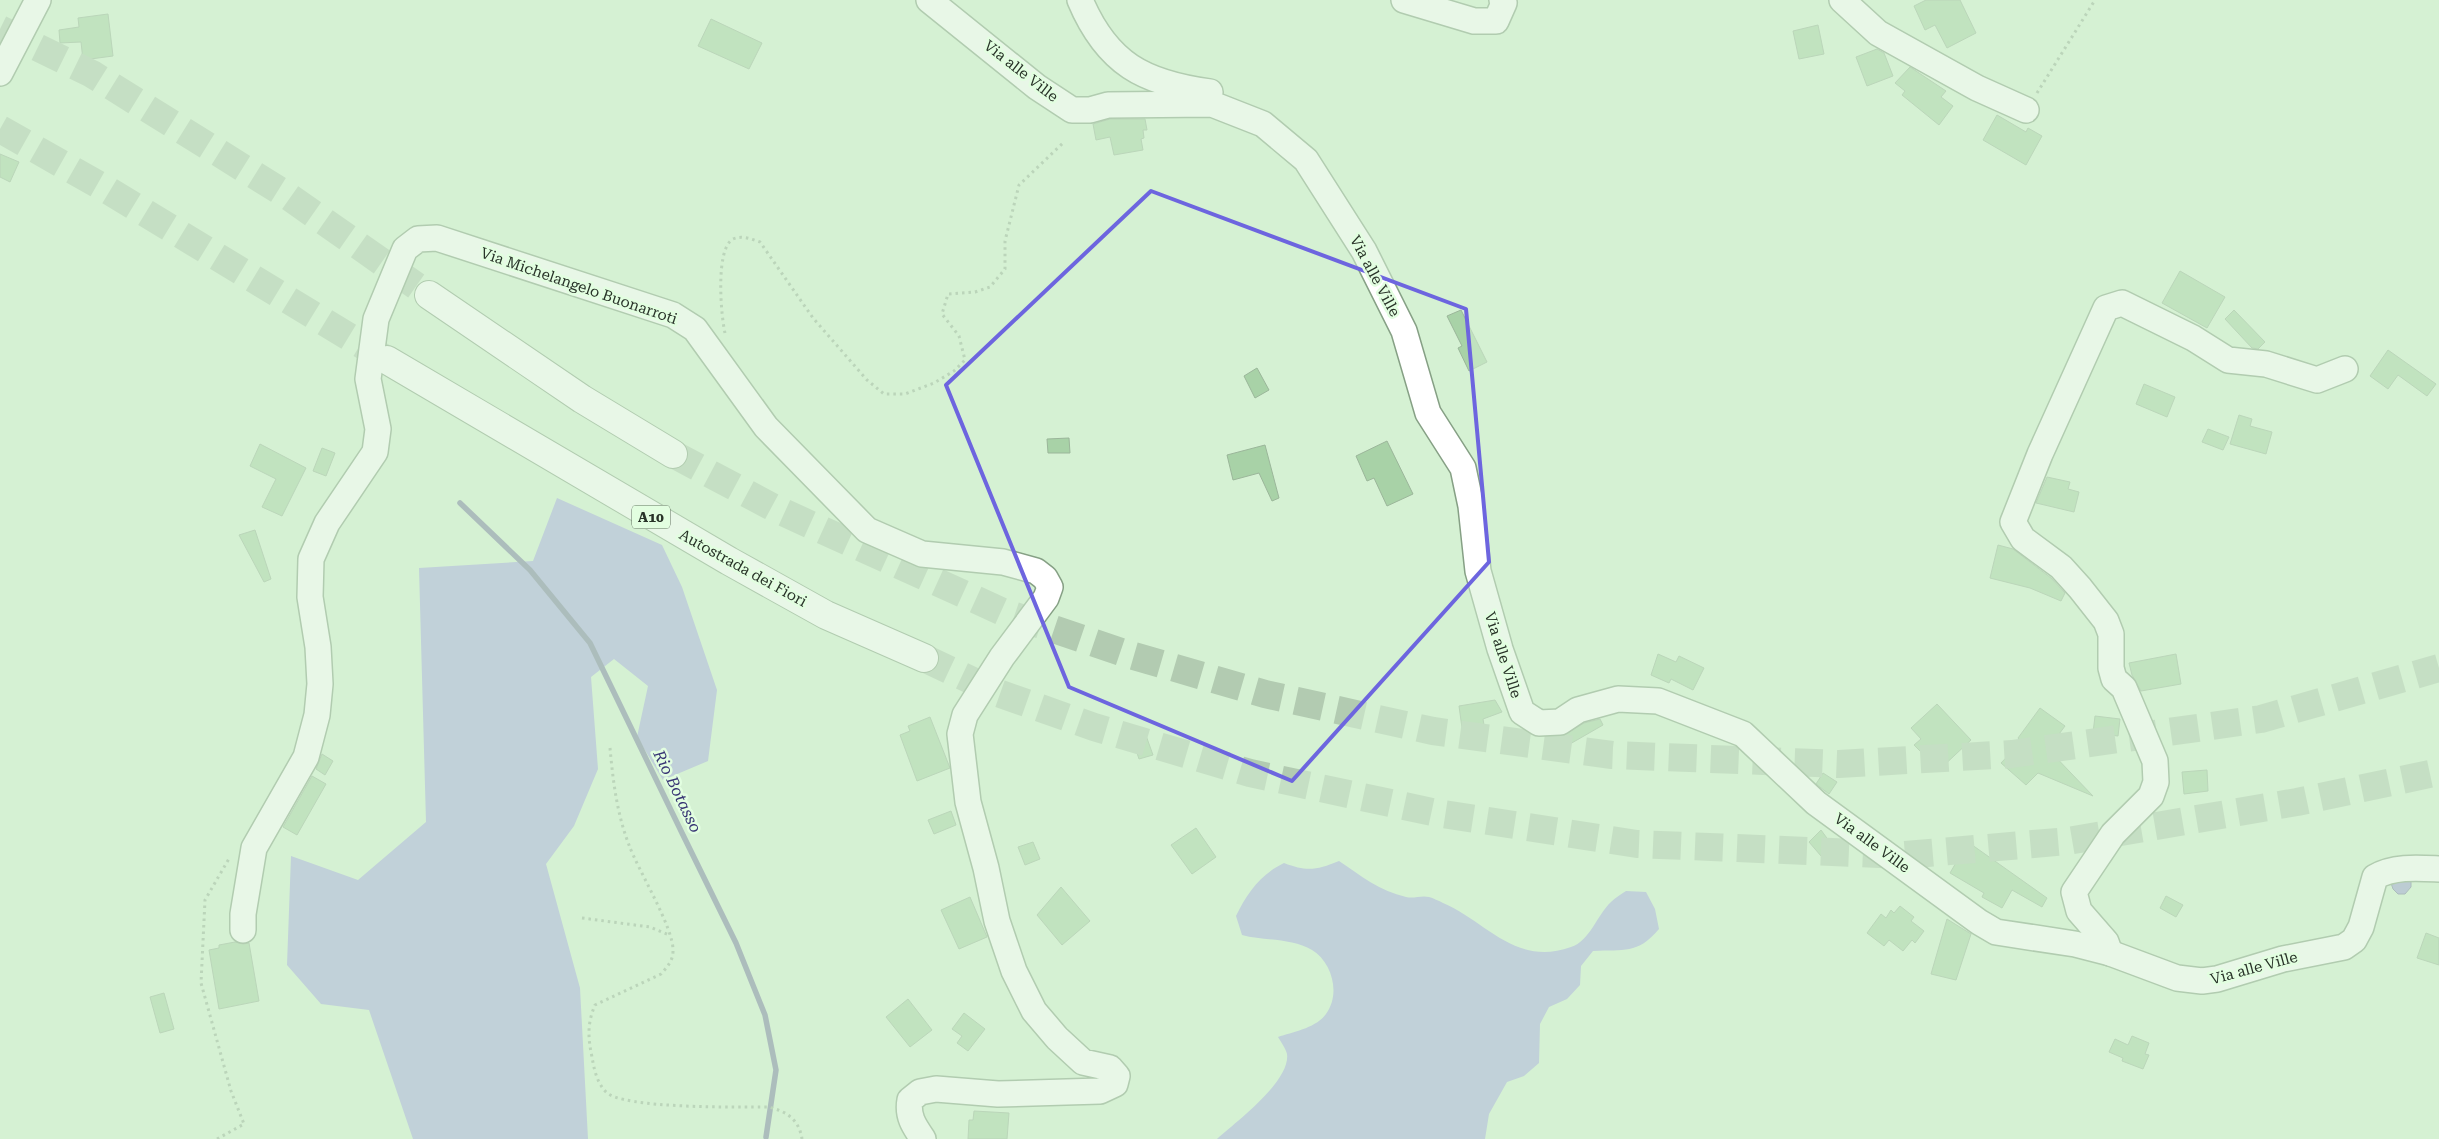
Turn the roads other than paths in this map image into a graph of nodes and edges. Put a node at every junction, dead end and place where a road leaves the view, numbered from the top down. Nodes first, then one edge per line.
1 (38, 0) edge
2 (929, 0) edge
3 (1080, 0) edge
4 (1404, 0) edge
5 (1502, 0) edge
6 (1842, 0) edge
7 (0, 73) edge
8 (2026, 110) road end
9 (1329, 196) junction
10 (429, 295) tunnel mouth
11 (387, 360) tunnel mouth
12 (2345, 369) dead end
13 (673, 454) tunnel mouth
14 (924, 658) tunnel mouth
15 (2439, 869) edge
16 (244, 930) dead end
17 (2110, 953) junction
18 (923, 1139) edge

1 - 7 street
2 - 9 street, Via alle Ville
3 - 9 street
4 - 5 street
6 - 8 street
9 - 17 street, Via alle Ville
10 - 13 highway
11 - 14 highway, Autostrada dei Fiori / A10
12 - 17 street
15 - 17 street, Via alle Ville
16 - 18 street, Via Michelangelo Buonarroti

